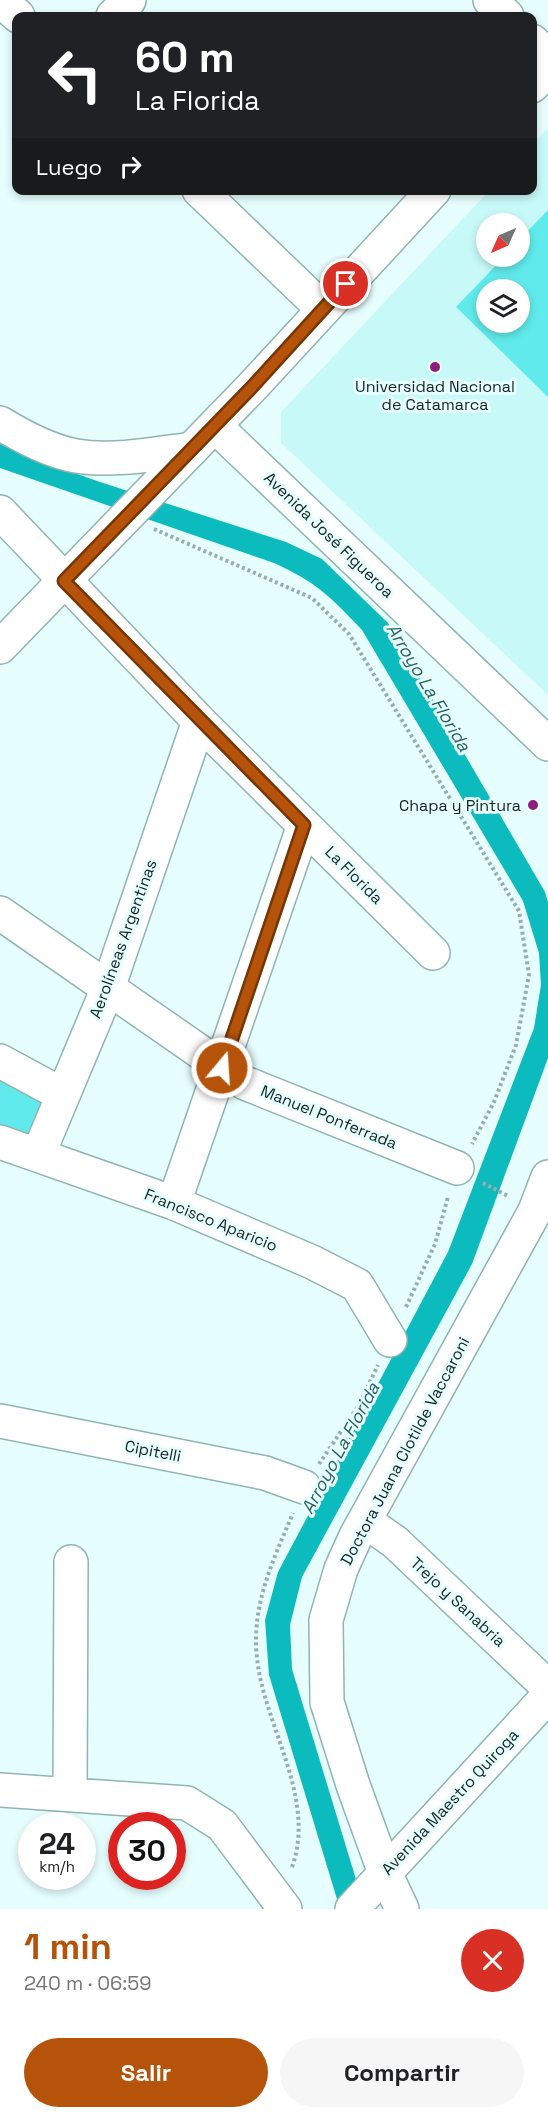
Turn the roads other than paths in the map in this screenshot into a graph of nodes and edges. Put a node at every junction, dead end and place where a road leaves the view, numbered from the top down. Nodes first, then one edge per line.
1 (0, 0) edge
2 (129, 0) edge
3 (490, 0) edge
4 (14, 12) edge
5 (117, 12) edge
6 (503, 12) edge
7 (537, 46) edge
8 (548, 56) edge
9 (548, 69) edge
10 (537, 81) edge
11 (204, 195) edge
12 (429, 195) edge
13 (322, 309) junction
14 (0, 423) edge
15 (215, 426) junction
16 (192, 449) junction
17 (0, 512) edge
18 (64, 581) junction
19 (0, 647) edge
20 (199, 721) junction
21 (548, 744) edge
22 (304, 825) junction
23 (0, 913) edge
24 (433, 953) dead end
25 (108, 988) junction
26 (0, 1061) edge
27 (222, 1068) junction
28 (63, 1095) junction
29 (0, 1142) edge
30 (38, 1155) junction
31 (457, 1168) road end
32 (548, 1177) edge
33 (174, 1203) junction
34 (542, 1218) edge
35 (390, 1340) dead end
36 (0, 1421) edge
37 (304, 1487) dead end
38 (365, 1521) junction
39 (71, 1562) dead end
40 (548, 1687) edge
41 (548, 1696) edge
42 (0, 1790) edge
43 (70, 1794) junction
44 (369, 1891) edge
45 (285, 1909) edge
46 (402, 1909) edge

1 - 4 street
2 - 5 street
3 - 6 street
7 - 8 street
9 - 10 street
11 - 13 street
12 - 13 street
13 - 15 street
14 - 16 street
15 - 16 street
15 - 21 street, Avenida José Figueroa
16 - 18 street
17 - 18 street, La Florida
18 - 19 street
18 - 20 street, La Florida
20 - 22 street, La Florida
20 - 25 street, Aerolíneas Argentinas
22 - 24 street, La Florida
22 - 27 street
23 - 25 street, Manuel Ponferrada
25 - 27 street, Manuel Ponferrada
25 - 28 street, Aerolíneas Argentinas
26 - 28 street
27 - 31 street, Manuel Ponferrada
27 - 33 street
28 - 30 street, Aerolíneas Argentinas
29 - 30 street, Francisco Aparicio
30 - 33 street, Francisco Aparicio
32 - 34 street, Doctora Juana Clotilde Vaccaroni
33 - 35 street, Francisco Aparicio
34 - 38 street, Doctora Juana Clotilde Vaccaroni
36 - 37 street, Cipitelli
38 - 40 street, Trejo y Sanabria
38 - 44 street, Doctora Juana Clotilde Vaccaroni
39 - 43 street
41 - 44 street, Avenida Maestro Quiroga
42 - 43 street
43 - 45 street
44 - 46 street, Doctora Juana Clotilde Vaccaroni

